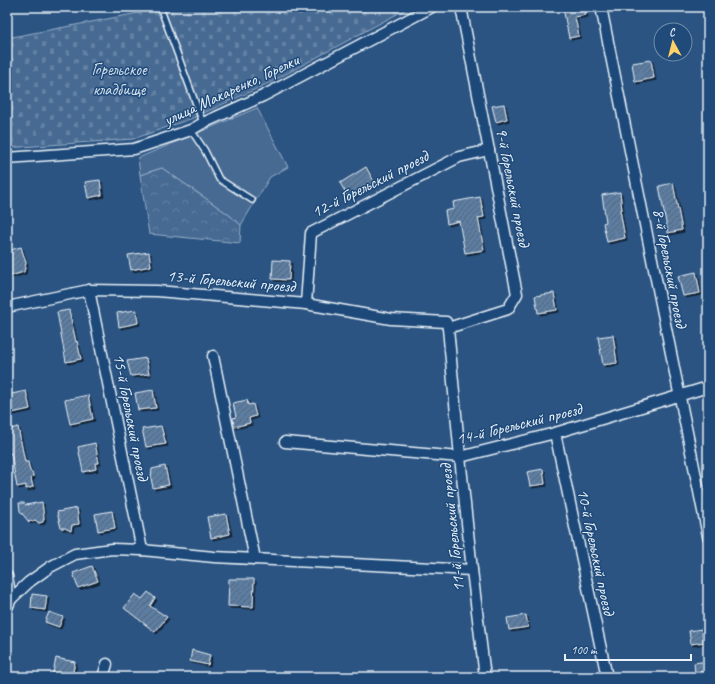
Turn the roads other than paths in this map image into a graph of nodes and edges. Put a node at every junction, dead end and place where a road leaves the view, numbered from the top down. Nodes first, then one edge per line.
1 (160, 7) edge
2 (432, 7) edge
3 (461, 7) edge
4 (602, 7) edge
5 (203, 123) junction
6 (191, 130) junction
7 (489, 150) junction
8 (7, 158) edge
9 (252, 200) dead end
10 (89, 290) junction
11 (306, 304) junction
12 (7, 307) edge
13 (448, 328) junction
14 (213, 356) dead end
15 (708, 387) edge
16 (679, 395) junction
17 (555, 433) junction
18 (285, 442) dead end
19 (460, 457) junction
20 (708, 536) edge
21 (142, 550) junction
22 (255, 559) junction
23 (472, 570) junction
24 (7, 576) edge
25 (8, 602) edge
26 (107, 664) dead end
27 (103, 677) edge
28 (486, 677) edge
29 (607, 677) edge

1 - 5 lane
2 - 5 street, улица Макаренко, Горелки
3 - 7 street, 9-й Горельский проезд
4 - 16 street, 8-й Горельский проезд
5 - 6 street, улица Макаренко, Горелки
6 - 8 street, улица Макаренко, Горелки
6 - 9 lane
7 - 11 street, 12-й Горельский проезд
7 - 13 street, 9-й Горельский проезд
10 - 11 street, 13-й Горельский проезд
10 - 12 street, 13-й Горельский проезд
10 - 21 street, 15-й Горельский проезд
11 - 13 street, 13-й Горельский проезд
13 - 19 street, 11-й Горельский проезд
14 - 22 street
15 - 16 street, 14-й Горельский проезд
16 - 17 street, 14-й Горельский проезд
16 - 20 street, 8-й Горельский проезд
17 - 19 street, 14-й Горельский проезд
17 - 29 street, 10-й Горельский проезд
18 - 19 street, 14-й Горельский проезд
19 - 23 street, 11-й Горельский проезд
21 - 22 street
21 - 25 street
22 - 23 street
23 - 28 street, 11-й Горельский проезд
24 - 25 street
26 - 27 street

